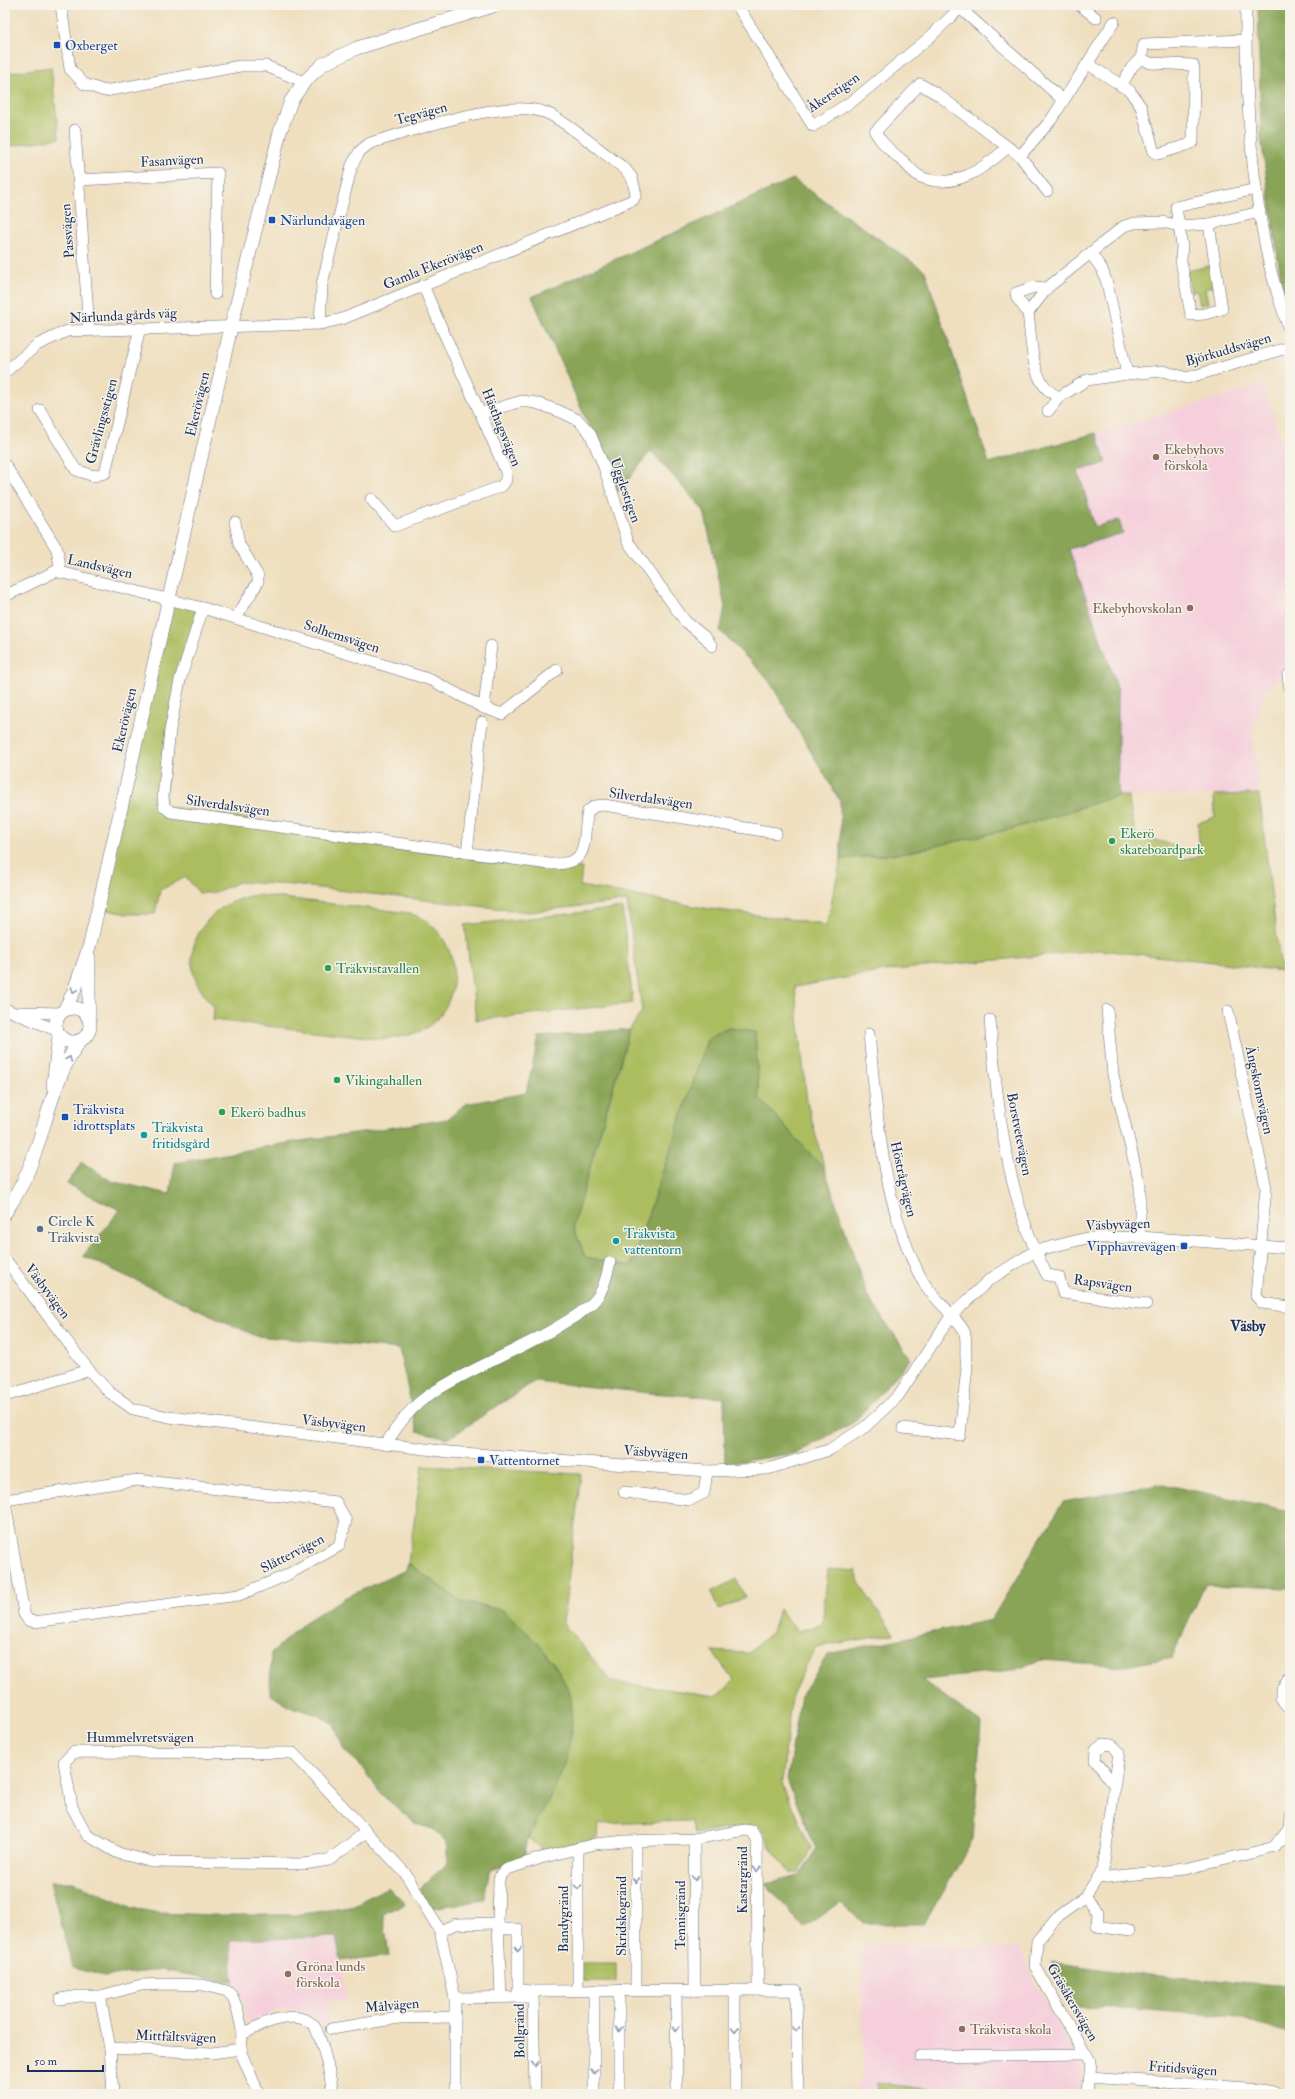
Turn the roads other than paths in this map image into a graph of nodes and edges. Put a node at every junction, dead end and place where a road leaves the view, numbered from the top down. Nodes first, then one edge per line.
1 (61, 5) edge
2 (496, 5) edge
3 (737, 5) edge
4 (1080, 5) edge
5 (1246, 5) edge
6 (962, 7) edge
7 (1096, 18) dead end
8 (1114, 22) dead end
9 (1246, 40) junction
10 (1141, 58) junction
11 (1088, 64) junction
12 (304, 82) junction
13 (1121, 86) junction
14 (1063, 100) junction
15 (75, 130) dead end
16 (1007, 148) junction
17 (1020, 156) junction
18 (78, 180) junction
19 (1256, 189) junction
20 (1047, 191) dead end
21 (636, 194) joint
22 (1260, 212) junction
23 (1209, 224) junction
24 (1179, 226) junction
25 (1090, 254) junction
26 (423, 285) junction
27 (1047, 288) junction
28 (215, 294) dead end
29 (1222, 309) junction
30 (1028, 313) junction
31 (1224, 320) dead end
32 (320, 324) junction
33 (231, 327) junction
34 (140, 328) junction
35 (89, 330) junction
36 (1290, 333) edge
37 (1290, 347) edge
38 (5, 372) edge
39 (1127, 374) junction
40 (1059, 397) junction
41 (40, 410) dead end
42 (1048, 411) dead end
43 (482, 413) junction
44 (5, 465) edge
45 (371, 499) dead end
46 (235, 522) dead end
47 (61, 573) junction
48 (5, 596) edge
49 (168, 598) junction
50 (202, 608) junction
51 (236, 618) junction
52 (491, 646) dead end
53 (712, 646) dead end
54 (557, 670) dead end
55 (1290, 675) edge
56 (1290, 689) edge
57 (484, 708) junction
58 (482, 722) dead end
59 (776, 834) dead end
60 (466, 853) junction
61 (90, 944) junction
62 (9, 1010) edge
63 (1107, 1010) dead end
64 (63, 1011) junction
65 (1228, 1011) dead end
66 (89, 1018) junction
67 (990, 1020) dead end
68 (57, 1033) junction
69 (869, 1034) dead end
70 (80, 1041) junction
71 (50, 1104) junction
72 (5, 1213) edge
73 (1140, 1237) junction
74 (1262, 1246) junction
75 (1290, 1248) edge
76 (1035, 1251) junction
77 (5, 1259) edge
78 (610, 1262) dead end
79 (1146, 1304) dead end
80 (1290, 1307) edge
81 (952, 1316) junction
82 (88, 1369) junction
83 (5, 1396) edge
84 (902, 1428) dead end
85 (385, 1444) junction
86 (707, 1471) junction
87 (624, 1492) dead end
88 (5, 1501) edge
89 (1290, 1682) edge
90 (1290, 1708) edge
91 (1114, 1785) dead end
92 (1290, 1814) edge
93 (366, 1832) junction
94 (694, 1840) junction
95 (636, 1841) junction
96 (578, 1848) junction
97 (1098, 1878) junction
98 (1085, 1897) junction
99 (498, 1926) junction
100 (440, 1931) junction
101 (1129, 1931) dead end
102 (578, 1990) junction
103 (594, 1990) junction
104 (619, 1990) junction
105 (636, 1990) junction
106 (676, 1990) junction
107 (695, 1990) junction
108 (735, 1990) junction
109 (758, 1990) junction
110 (533, 1994) junction
111 (100, 1996) junction
112 (501, 1997) junction
113 (455, 1998) junction
114 (60, 1999) dead end
115 (455, 2017) junction
116 (332, 2029) dead end
117 (242, 2034) junction
118 (110, 2048) junction
119 (241, 2049) junction
120 (1086, 2054) junction
121 (920, 2056) dead end
122 (1089, 2077) junction
123 (113, 2094) edge
124 (259, 2094) edge
125 (333, 2094) edge
126 (455, 2094) edge
127 (535, 2094) edge
128 (594, 2094) edge
129 (619, 2094) edge
130 (677, 2094) edge
131 (735, 2094) edge
132 (798, 2094) edge
133 (1087, 2094) edge
134 (1275, 2094) edge

1 - 12 street
2 - 12 main road, Ekerövägen
3 - 6 street, Åkerstigen
4 - 7 street
5 - 9 street, Björkuddsvägen
6 - 14 street, Åkerstigen
8 - 11 street
9 - 10 street
9 - 19 street, Björkuddsvägen
10 - 13 street
10 - 13 street
11 - 13 street
11 - 14 street
12 - 33 main road, Ekerövägen
14 - 17 street
15 - 18 street, Passvägen
16 - 16 street
16 - 17 street
17 - 20 street
18 - 28 street, Fasanvägen
18 - 35 street, Passvägen
19 - 22 street, Björkuddsvägen
19 - 24 street
21 - 26 street, Gamla Ekerövägen
21 - 32 street, Tegvägen
22 - 23 street
22 - 36 street, Björkuddsvägen
23 - 24 street
23 - 29 street, Björkuddsvägen
24 - 25 street
24 - 29 street
25 - 27 street
25 - 39 street
26 - 32 street, Gamla Ekerövägen
26 - 43 street, Hästhagsvägen
27 - 30 street
27 - 30 street
29 - 31 street, Björkuddsvägen
30 - 40 street
32 - 33 street, Gamla Ekerövägen
33 - 34 street, Närlunda gårds väg
33 - 49 main road, Ekerövägen
34 - 35 street, Närlunda gårds väg
34 - 41 street, Grävlingsstigen
35 - 38 street, Närlunda gårds väg
37 - 39 street, Björkuddsvägen
39 - 40 street, Björkuddsvägen
40 - 42 street, Björkuddsvägen
43 - 45 street, Hästhagsvägen
43 - 53 street, Ugglestigen
44 - 47 street
46 - 51 street
47 - 48 street, Landsvägen
47 - 49 street, Landsvägen
49 - 50 street, Solhemsvägen
49 - 61 main road, Ekerövägen
50 - 51 street, Solhemsvägen
50 - 60 street, Silverdalsvägen
51 - 57 street, Solhemsvägen
52 - 57 street
54 - 57 street, Solhemsvägen
55 - 56 street
58 - 60 street
59 - 60 street, Silverdalsvägen
61 -> 64 main road, Ekerövägen
61 - 66 main road, Ekerövägen
62 - 64 street
62 - 68 street
63 - 73 street
64 - 66 main road
64 - 68 main road
65 - 74 street, Ängskornsvägen
66 - 70 main road
67 - 76 street, Borstvetevägen
68 - 70 main road
68 - 71 main road
69 - 81 street, Höstrågvägen
71 -> 70 main road
71 - 72 main road
73 - 74 street, Väsbyvägen
73 - 76 street, Väsbyvägen
74 - 75 street, Väsbyvägen
74 - 80 street, Ängskornsvägen
76 - 79 street, Rapsvägen
76 - 81 street, Väsbyvägen
77 - 82 street, Väsbyvägen
78 - 85 street
81 - 84 street, Höstrågvägen
81 - 86 street, Väsbyvägen
82 - 83 street
82 - 85 street, Väsbyvägen
85 - 86 street, Väsbyvägen
86 - 87 street
88 - 88 street, Slåttervägen
89 - 90 street
91 - 97 street, Gräsåkersvägen
92 - 97 street
93 - 93 street, Hummelvretsvägen
93 - 100 street, Hummelvretsvägen
94 - 95 street, Kastargränd
94 -> 107 street, Tennisgränd
94 -> 109 street, Kastargränd
95 - 96 street, Kastargränd
95 -> 105 street, Skridskogränd
96 - 99 street, Bollgränd
96 -> 102 street, Bandygränd
97 - 98 street, Gräsåkersvägen
98 - 101 street
98 - 120 street, Gräsåkersvägen
99 - 100 street, Bollgränd
99 -> 110 street, Bollgränd
99 - 112 street, Bollgränd
100 - 113 street, Hummelvretsvägen
102 - 103 street
102 - 110 street
103 - 104 street
103 -> 128 street
104 - 105 street
104 -> 129 street
105 - 106 street
106 - 107 street
106 -> 130 street
107 - 108 street
108 - 109 street
108 -> 131 street
109 -> 132 street
110 - 112 street
110 -> 127 street, Bollgränd
111 - 114 street
111 - 117 street
111 - 118 street
112 - 113 street
113 - 115 street, Hummelvretsvägen
115 - 116 street, Målvägen
115 - 126 street, Hummelvretsvägen
117 - 119 street
117 - 125 street
118 - 119 street, Mittfältsvägen
118 - 123 street
119 - 124 street
120 - 121 street
120 - 122 street, Gräsåkersvägen
122 - 133 street, Gräsåkersvägen
122 - 134 street, Fritidsvägen

